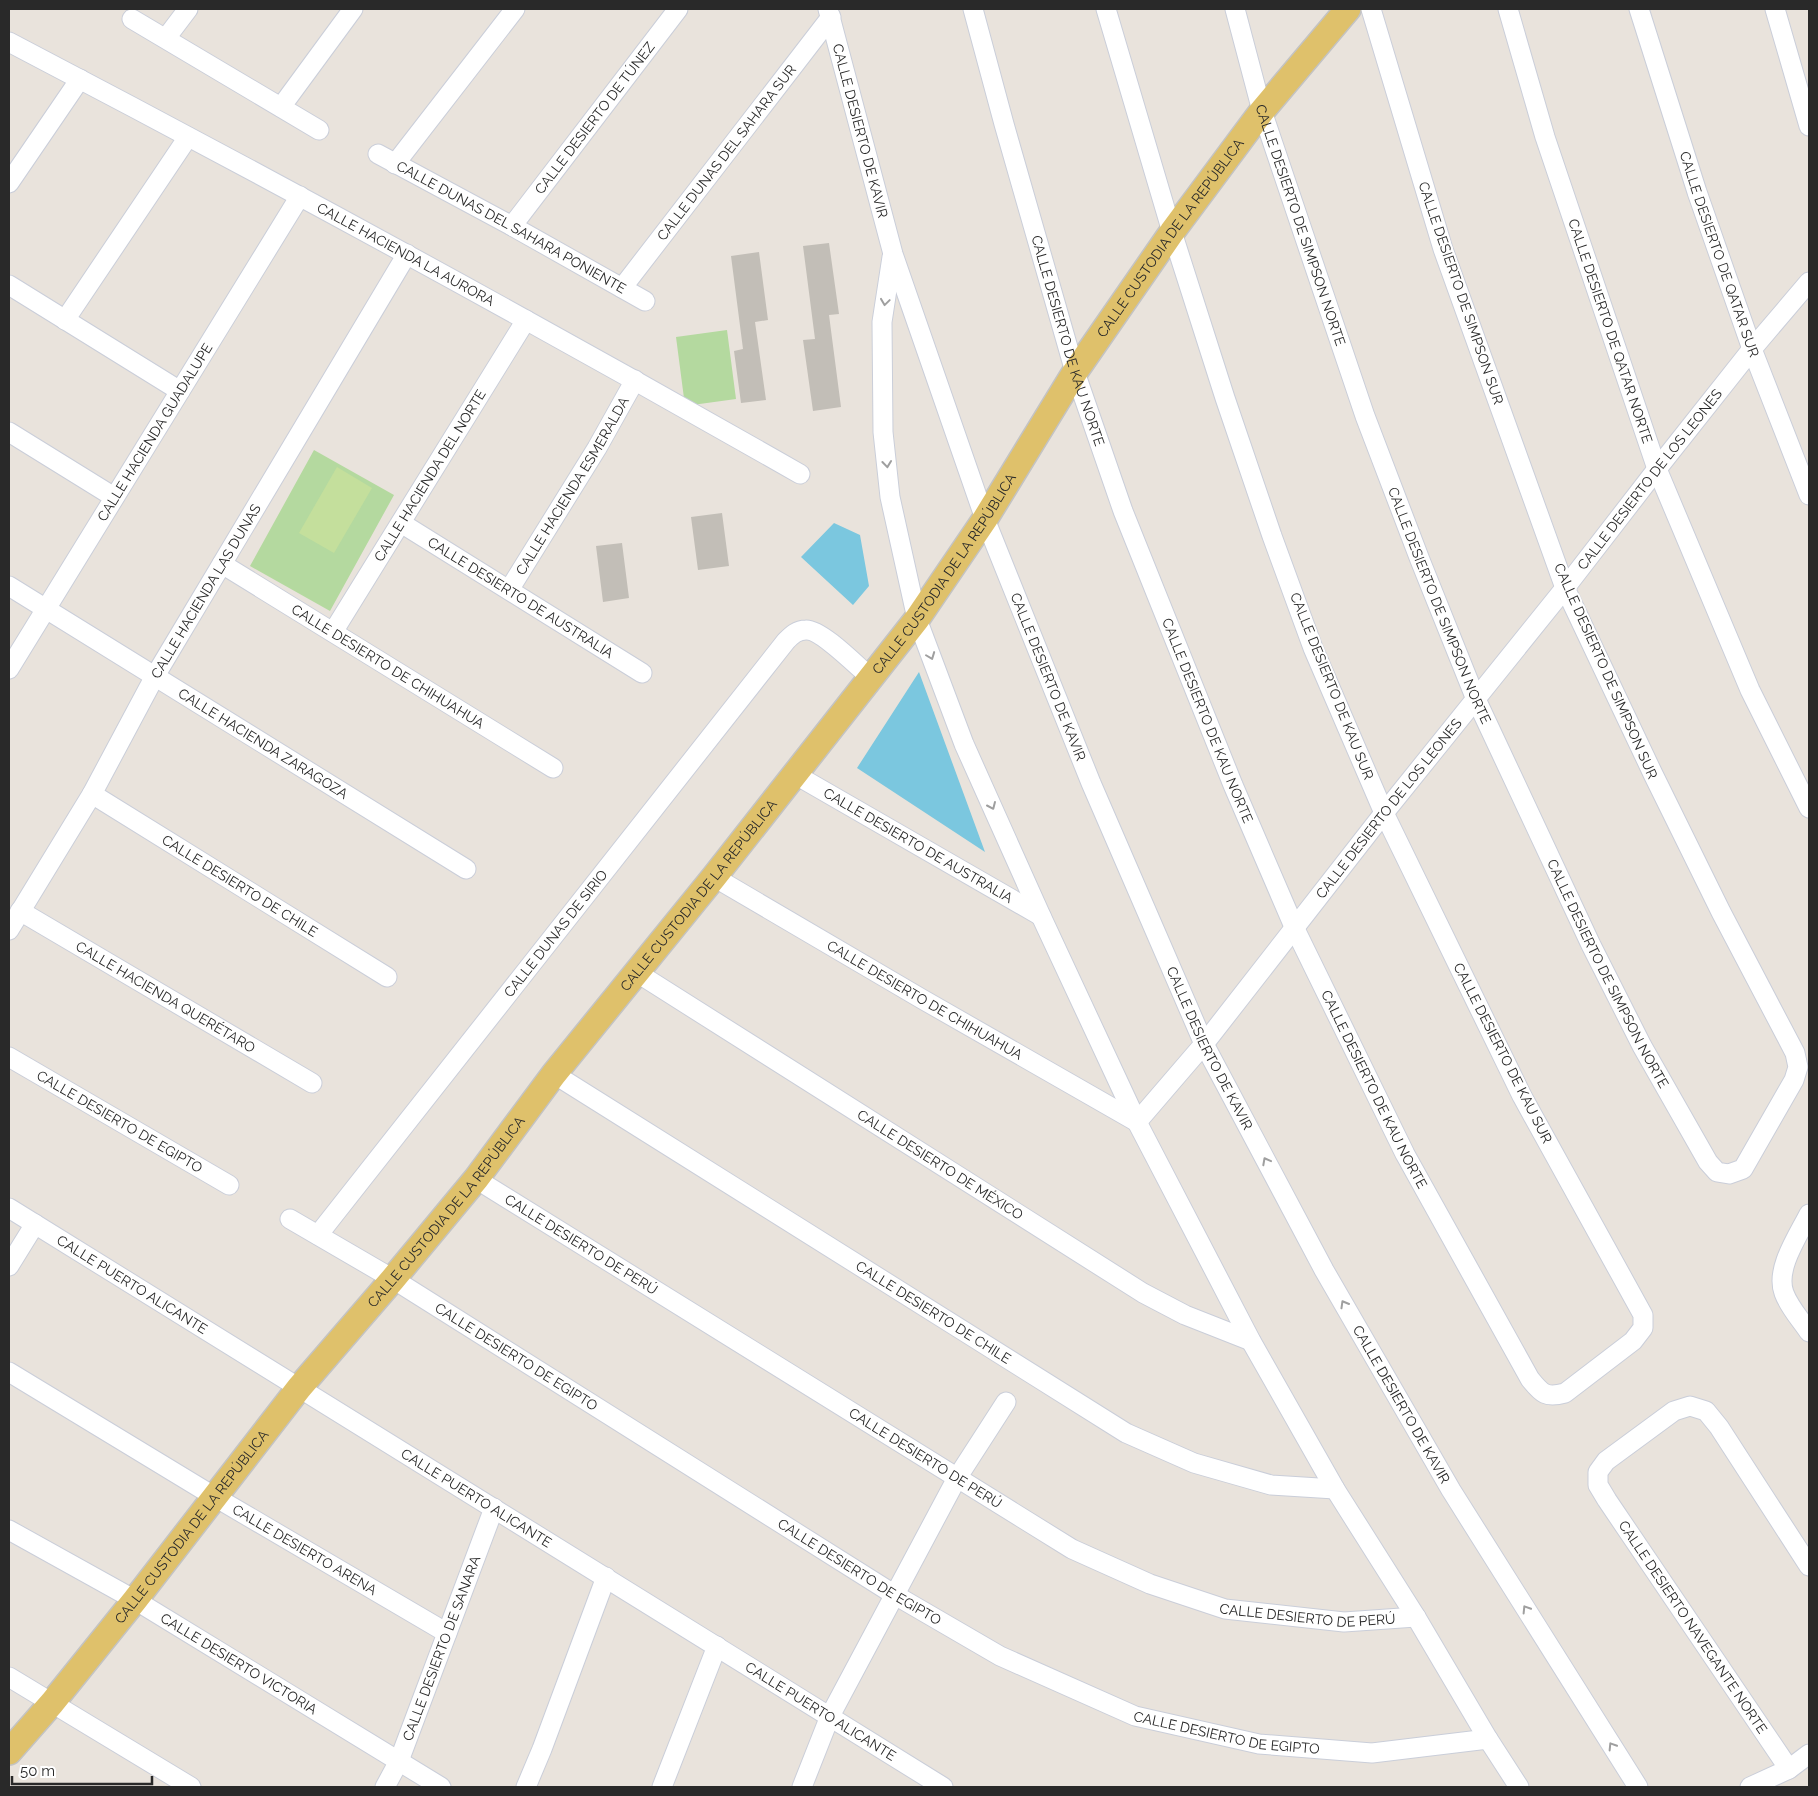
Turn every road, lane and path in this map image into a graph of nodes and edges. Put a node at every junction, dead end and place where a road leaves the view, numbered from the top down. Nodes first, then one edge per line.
1 (188, 9) edge
2 (353, 9) edge
3 (515, 9) edge
4 (678, 9) edge
5 (973, 9) edge
6 (1106, 9) edge
7 (1235, 9) edge
8 (1348, 9) edge
9 (1371, 9) edge
10 (1508, 9) edge
11 (1639, 9) edge
12 (1775, 9) edge
13 (829, 13) edge
14 (132, 19) dead end
15 (166, 38) junction
16 (9, 42) edge
17 (80, 79) junction
18 (281, 107) junction
19 (1262, 111) junction
20 (1809, 126) edge
21 (320, 130) dead end
22 (188, 137) junction
23 (378, 154) dead end
24 (395, 164) junction
25 (9, 183) edge
26 (300, 196) junction
27 (512, 226) junction
28 (1172, 232) junction
29 (407, 254) junction
30 (893, 254) junction
31 (1809, 282) edge
32 (9, 285) edge
33 (622, 288) junction
34 (644, 301) dead end
35 (65, 320) junction
36 (526, 320) junction
37 (1752, 349) junction
38 (1075, 372) junction
39 (635, 380) junction
40 (180, 391) junction
41 (9, 432) edge
42 (1657, 469) junction
43 (800, 474) dead end
44 (1809, 495) edge
45 (114, 497) junction
46 (985, 520) junction
47 (401, 523) junction
48 (222, 564) junction
49 (9, 586) edge
50 (1565, 588) junction
51 (509, 590) junction
52 (46, 609) junction
53 (917, 619) junction
54 (333, 632) junction
55 (9, 669) edge
56 (642, 673) dead end
57 (155, 676) junction
58 (871, 678) junction
59 (1475, 698) junction
60 (553, 768) dead end
61 (796, 775) junction
62 (92, 794) junction
63 (1809, 808) edge
64 (1384, 813) junction
65 (466, 869) dead end
66 (714, 877) junction
67 (20, 912) junction
68 (1041, 916) junction
69 (1294, 929) junction
70 (9, 930) edge
71 (636, 972) junction
72 (387, 977) dead end
73 (1204, 1044) junction
74 (9, 1057) edge
75 (554, 1074) junction
76 (312, 1083) dead end
77 (1136, 1122) junction
78 (1717, 1172) joint
79 (476, 1179) junction
80 (229, 1185) dead end
81 (9, 1208) edge
82 (1809, 1214) edge
83 (290, 1219) dead end
84 (35, 1224) junction
85 (318, 1235) junction
86 (9, 1266) edge
87 (393, 1279) junction
88 (1809, 1332) edge
89 (1251, 1341) junction
90 (9, 1372) edge
91 (299, 1388) junction
92 (1540, 1392) joint
93 (1006, 1402) dead end
94 (958, 1478) junction
95 (1335, 1489) junction
96 (215, 1497) junction
97 (494, 1508) junction
98 (9, 1530) edge
99 (1809, 1566) edge
100 (606, 1577) junction
101 (895, 1595) junction
102 (135, 1600) junction
103 (1416, 1617) junction
104 (447, 1633) junction
105 (717, 1646) junction
106 (9, 1678) edge
107 (52, 1703) junction
108 (830, 1716) junction
109 (1488, 1739) junction
110 (9, 1752) edge
111 (1809, 1754) edge
112 (399, 1761) junction
113 (1788, 1769) junction
114 (192, 1787) edge
115 (385, 1787) edge
116 (440, 1787) edge
117 (526, 1787) edge
118 (662, 1787) edge
119 (802, 1787) edge
120 (943, 1787) edge
121 (1519, 1787) edge
122 (1638, 1787) edge
123 (1750, 1787) edge

1 - 15 street
2 - 18 street
3 - 24 street
4 - 27 street, CALLE DESIERTO DE TÚNEZ
5 - 38 street, CALLE DESIERTO DE KAU NORTE
6 - 28 street, CALLE DESIERTO DE KAU SUR
7 - 19 street, CALLE DESIERTO DE SIMPSON NORTE
8 - 19 main road, CALLE CUSTODIA DE LA REPÚBLICA
9 - 50 street, CALLE DESIERTO DE SIMPSON SUR
10 - 42 street, CALLE DESIERTO DE QATAR NORTE
11 - 37 street, CALLE DESIERTO DE QATAR SUR
12 - 20 street
13 - 30 street, CALLE DESIERTO DE KAVIR
13 - 33 street, CALLE DUNAS DEL SAHARA SUR
14 - 15 street
15 - 18 street
16 - 17 street, CALLE HACIENDA LA AURORA
17 - 22 street, CALLE HACIENDA LA AURORA
17 - 25 street
18 - 21 street
19 - 28 main road, CALLE CUSTODIA DE LA REPÚBLICA
19 - 59 street, CALLE DESIERTO DE SIMPSON NORTE
22 - 26 street, CALLE HACIENDA LA AURORA
22 - 35 street
23 - 24 street, CALLE DUNAS DEL SAHARA PONIENTE
24 - 27 street, CALLE DUNAS DEL SAHARA PONIENTE
26 - 29 street, CALLE HACIENDA LA AURORA
26 - 40 street, CALLE HACIENDA GUADALUPE
27 - 33 street, CALLE DUNAS DEL SAHARA PONIENTE
28 - 38 main road, CALLE CUSTODIA DE LA REPÚBLICA
28 - 64 street, CALLE DESIERTO DE KAU SUR
29 - 36 street, CALLE HACIENDA LA AURORA
29 - 48 street, CALLE HACIENDA LAS DUNAS
30 - 46 street, CALLE DESIERTO DE KAVIR
30 -> 53 street, CALLE DESIERTO DE KAVIR
31 - 37 street, CALLE DESIERTO DE LOS LEONES
32 - 35 street
33 - 34 street, CALLE DUNAS DEL SAHARA PONIENTE
35 - 40 street
36 - 39 street, CALLE HACIENDA LA AURORA
36 - 47 street, CALLE HACIENDA DEL NORTE
37 - 42 street, CALLE DESIERTO DE LOS LEONES
37 - 44 street, CALLE DESIERTO DE QATAR SUR
38 - 46 main road, CALLE CUSTODIA DE LA REPÚBLICA
38 - 69 street, CALLE DESIERTO DE KAU NORTE
39 - 43 street, CALLE HACIENDA LA AURORA
39 - 51 street, CALLE HACIENDA ESMERALDA
40 - 45 street, CALLE HACIENDA GUADALUPE
41 - 45 street
42 - 50 street, CALLE DESIERTO DE LOS LEONES
42 - 63 street, CALLE DESIERTO DE QATAR NORTE
45 - 52 street, CALLE HACIENDA GUADALUPE
46 - 53 main road, CALLE CUSTODIA DE LA REPÚBLICA
46 - 73 street, CALLE DESIERTO DE KAVIR
47 - 51 street, CALLE DESIERTO DE AUSTRALIA
47 - 54 street, CALLE HACIENDA DEL NORTE
48 - 54 street, CALLE DESIERTO DE CHIHUAHUA
48 - 57 street, CALLE HACIENDA LAS DUNAS
49 - 52 street, CALLE HACIENDA ZARAGOZA
50 - 59 street, CALLE DESIERTO DE LOS LEONES
50 - 78 street, CALLE DESIERTO DE SIMPSON SUR
51 - 56 street, CALLE DESIERTO DE AUSTRALIA
52 - 55 street, CALLE HACIENDA GUADALUPE
52 - 57 street, CALLE HACIENDA ZARAGOZA
53 - 58 main road, CALLE CUSTODIA DE LA REPÚBLICA
53 -> 68 street, CALLE DESIERTO DE KAVIR
54 - 60 street, CALLE DESIERTO DE CHIHUAHUA
57 - 62 street, CALLE HACIENDA LAS DUNAS
57 - 65 street, CALLE HACIENDA ZARAGOZA
58 - 61 main road, CALLE CUSTODIA DE LA REPÚBLICA
58 - 85 street, CALLE DUNAS DE SIRIO
59 - 64 street, CALLE DESIERTO DE LOS LEONES
59 - 78 street, CALLE DESIERTO DE SIMPSON NORTE
61 - 66 main road, CALLE CUSTODIA DE LA REPÚBLICA
61 - 68 street, CALLE DESIERTO DE AUSTRALIA
62 - 67 street, CALLE HACIENDA LAS DUNAS
62 - 72 street, CALLE DESIERTO DE CHILE
64 - 69 street, CALLE DESIERTO DE LOS LEONES
64 - 92 street, CALLE DESIERTO DE KAU SUR
66 - 71 main road, CALLE CUSTODIA DE LA REPÚBLICA
66 - 77 street, CALLE DESIERTO DE CHIHUAHUA
67 - 70 street, CALLE HACIENDA LAS DUNAS
67 - 76 street, CALLE HACIENDA QUERÉTARO
68 - 77 street, CALLE DESIERTO DE KAVIR
69 - 73 street, CALLE DESIERTO DE LOS LEONES
69 - 92 street, CALLE DESIERTO DE KAU NORTE
71 - 75 main road, CALLE CUSTODIA DE LA REPÚBLICA
71 - 89 street, CALLE DESIERTO DE MÉXICO
73 - 77 street, CALLE DESIERTO DE LOS LEONES
122 -> 73 street, CALLE DESIERTO DE KAVIR
74 - 80 street, CALLE DESIERTO DE EGIPTO
75 - 79 main road, CALLE CUSTODIA DE LA REPÚBLICA
75 - 95 street, CALLE DESIERTO DE CHILE
77 - 89 street, CALLE DESIERTO DE KAVIR
79 - 87 main road, CALLE CUSTODIA DE LA REPÚBLICA
79 - 94 street, CALLE DESIERTO DE PERÚ
81 - 84 street, CALLE PUERTO ALICANTE
82 - 88 street
83 - 85 street, CALLE DESIERTO DE EGIPTO
84 - 86 street
84 - 91 street, CALLE PUERTO ALICANTE
85 - 87 street, CALLE DESIERTO DE EGIPTO
87 - 91 main road, CALLE CUSTODIA DE LA REPÚBLICA
87 - 101 street, CALLE DESIERTO DE EGIPTO
89 - 95 street, CALLE DESIERTO DE KAVIR
90 - 96 street, CALLE DESIERTO ARENA
91 - 96 main road, CALLE CUSTODIA DE LA REPÚBLICA
91 - 97 street, CALLE PUERTO ALICANTE
93 - 94 street
94 - 101 street
94 - 103 street, CALLE DESIERTO DE PERÚ
95 - 103 street, CALLE DESIERTO DE KAVIR
96 - 102 main road, CALLE CUSTODIA DE LA REPÚBLICA
96 - 104 street, CALLE DESIERTO ARENA
97 - 100 street, CALLE PUERTO ALICANTE
97 - 104 street, CALLE DESIERTO DE SANARA
98 - 102 street, CALLE DESIERTO VICTORIA
99 - 113 street, CALLE DESIERTO NAVEGANTE NORTE
100 - 105 street, CALLE PUERTO ALICANTE
100 - 117 street
101 - 108 street
101 - 109 street, CALLE DESIERTO DE EGIPTO
102 - 107 main road, CALLE CUSTODIA DE LA REPÚBLICA
102 - 112 street, CALLE DESIERTO VICTORIA
103 - 109 street, CALLE DESIERTO DE KAVIR
104 - 112 street, CALLE DESIERTO DE SANARA
105 - 108 street, CALLE PUERTO ALICANTE
105 - 118 street
106 - 107 street
107 - 110 main road, CALLE CUSTODIA DE LA REPÚBLICA
107 - 114 street
108 - 119 street
108 - 120 street, CALLE PUERTO ALICANTE
109 - 121 street, CALLE DESIERTO DE KAVIR
111 - 113 street
112 - 115 street, CALLE DESIERTO DE SANARA
112 - 116 street, CALLE DESIERTO VICTORIA
113 - 123 street

